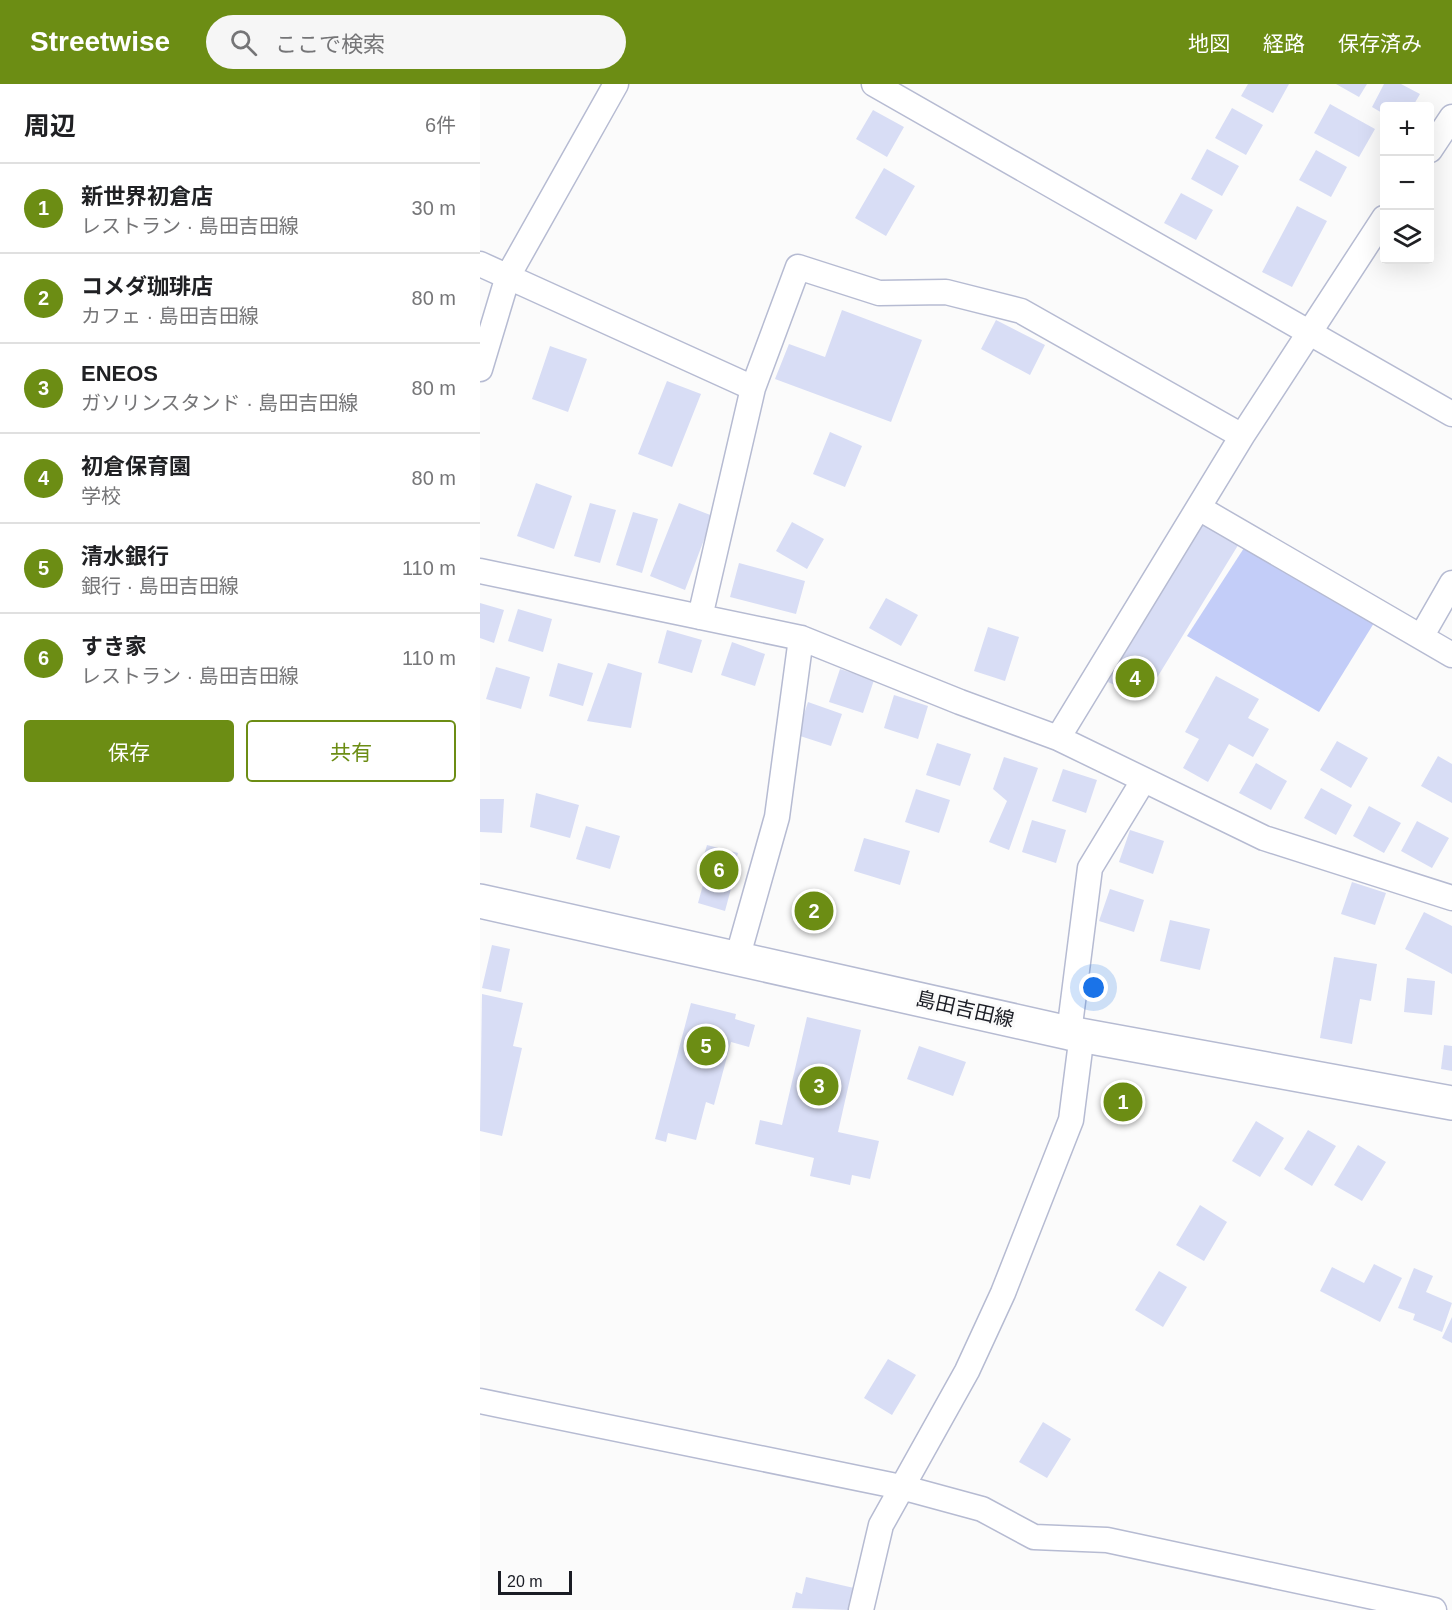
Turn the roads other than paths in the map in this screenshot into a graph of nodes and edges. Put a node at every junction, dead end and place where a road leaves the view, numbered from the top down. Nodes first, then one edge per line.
1 (616, 84) edge
2 (874, 84) edge
3 (1452, 117) edge
4 (1434, 144) edge
5 (1380, 224) edge
6 (480, 264) edge
7 (508, 276) junction
8 (1308, 333) junction
9 (480, 369) edge
10 (753, 388) junction
11 (1452, 414) edge
12 (1242, 436) junction
13 (1199, 508) junction
14 (480, 571) edge
15 (1452, 584) edge
16 (700, 617) junction
17 (1421, 637) junction
18 (801, 638) junction
19 (1452, 655) edge
20 (1058, 738) junction
21 (1143, 782) junction
22 (1450, 892) edge
23 (480, 901) edge
24 (737, 959) junction
25 (1076, 1034) junction
26 (1452, 1103) edge
27 (480, 1401) edge
28 (901, 1487) junction
29 (861, 1610) edge
30 (1434, 1610) edge

1 - 7 street
2 - 8 street
3 - 4 street
5 - 8 street
6 - 7 street
7 - 9 street
7 - 10 street
8 - 11 street
8 - 12 street
10 - 12 street
10 - 16 street
12 - 13 street
13 - 17 street
13 - 20 street
14 - 16 street
15 - 17 street
16 - 18 street
17 - 19 street
18 - 20 street
18 - 24 street
20 - 21 street
21 - 22 street
21 - 25 street
23 - 24 main road, 島田吉田線
24 - 25 main road, 島田吉田線
25 - 26 main road, 島田吉田線
25 - 28 street
27 - 28 street
28 - 29 street
28 - 30 street

